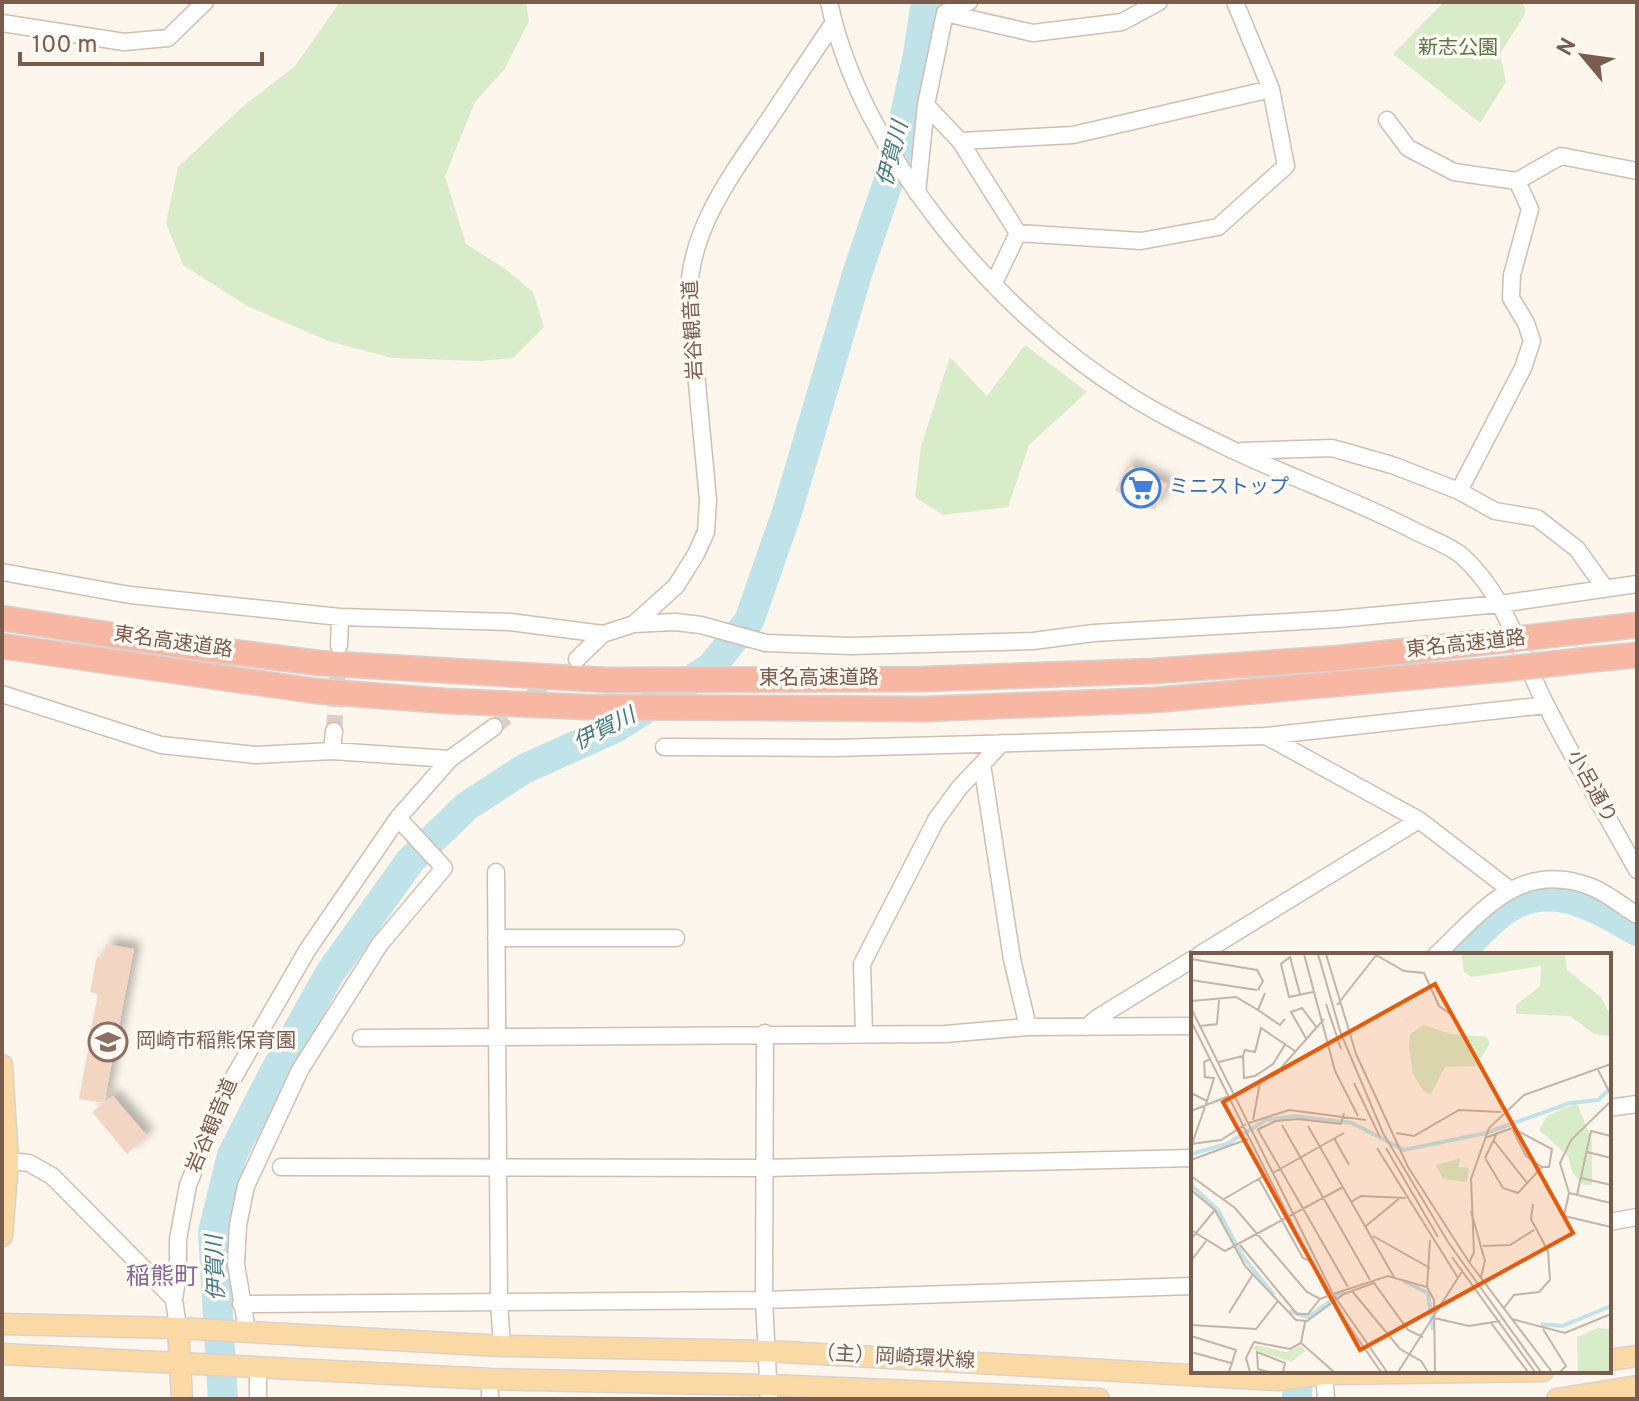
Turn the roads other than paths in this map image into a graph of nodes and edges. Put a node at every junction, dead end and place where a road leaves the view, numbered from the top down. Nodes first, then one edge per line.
1 (205, 2) edge
2 (829, 2) edge
3 (969, 2) edge
4 (1159, 2) edge
5 (1235, 2) edge
6 (945, 13) junction
7 (2, 23) edge
8 (833, 24) junction
9 (1271, 89) junction
10 (926, 105) junction
11 (1387, 120) dead end
12 (960, 141) junction
13 (1637, 171) edge
14 (1517, 181) junction
15 (914, 187) junction
16 (1018, 233) junction
17 (994, 283) junction
18 (1237, 451) junction
19 (1459, 491) junction
20 (2, 572) edge
21 (1637, 584) edge
22 (1605, 588) junction
23 (1500, 604) junction
24 (340, 617) junction
25 (2, 618) edge
26 (634, 624) junction
27 (1637, 625) edge
28 (603, 634) junction
29 (2, 646) edge
30 (339, 646) tunnel mouth
31 (1637, 655) edge
32 (577, 659) dead end
33 (2, 694) edge
34 (1546, 705) junction
35 (494, 727) tunnel mouth
36 (334, 731) tunnel mouth
37 (1266, 736) junction
38 (1002, 743) junction
39 (664, 747) dead end
40 (332, 751) junction
41 (450, 759) junction
42 (982, 764) junction
43 (398, 818) junction
44 (1419, 820) junction
45 (1637, 870) edge
46 (496, 872) dead end
47 (1509, 889) junction
48 (1637, 915) edge
49 (496, 938) junction
50 (676, 938) dead end
51 (1202, 953) edge
52 (1438, 953) edge
53 (1191, 960) edge
54 (1191, 1026) edge
55 (1028, 1027) junction
56 (1087, 1027) junction
57 (765, 1033) junction
58 (864, 1033) junction
59 (497, 1036) junction
60 (361, 1038) dead end
61 (2, 1065) edge
62 (1637, 1104) edge
63 (1611, 1108) edge
64 (4, 1123) edge
65 (1191, 1158) edge
66 (8, 1161) junction
67 (281, 1167) dead end
68 (498, 1168) junction
69 (766, 1168) junction
70 (1637, 1217) edge
71 (1611, 1222) edge
72 (2, 1236) edge
73 (1191, 1286) edge
74 (174, 1299) junction
75 (764, 1300) junction
76 (499, 1303) junction
77 (241, 1304) junction
78 (2, 1324) edge
79 (178, 1328) junction
80 (247, 1331) junction
81 (502, 1346) junction
82 (767, 1351) junction
83 (2, 1354) edge
84 (1637, 1356) edge
85 (1611, 1360) edge
86 (179, 1363) junction
87 (258, 1368) junction
88 (1191, 1372) edge
89 (1218, 1373) edge
90 (1324, 1373) edge
91 (1279, 1376) edge
92 (1637, 1386) edge
93 (490, 1389) edge
94 (769, 1392) edge
95 (1060, 1398) edge
96 (182, 1399) edge
97 (258, 1399) edge
98 (1099, 1399) edge
99 (1326, 1399) edge
100 (1557, 1399) edge

1 - 7 street
2 - 8 street
3 - 6 street
4 - 6 street
5 - 9 street
6 - 10 street
8 - 15 street, 小呂通り
8 - 26 street, 岩谷観音道
9 - 12 street
9 - 16 street
10 - 12 street
10 - 15 street
11 - 14 street
12 - 16 street
13 - 14 street
14 - 19 street
15 - 17 street, 小呂通り
16 - 17 street
17 - 18 street, 小呂通り
18 - 19 street
18 - 23 street, 小呂通り
19 - 22 street
20 - 24 street
21 - 22 street
22 - 23 street
23 - 26 street
23 - 34 street, 小呂通り
24 - 28 street
24 - 30 street
25 - 27 highway, 東名高速道路, bridge
26 - 28 street
28 - 32 street
29 - 31 highway, 東名高速道路, bridge
33 - 40 street
34 - 37 street
34 - 45 street, 小呂通り
35 - 41 street, 岩谷観音道
36 - 40 street
37 - 38 street
37 - 44 street
38 - 39 street
38 - 42 street
40 - 41 street
41 - 43 street, 岩谷観音道
42 - 55 street
42 - 58 street
43 - 74 street, 岩谷観音道
43 - 77 street
44 - 47 street
44 - 51 street
46 - 49 street
47 - 48 street
47 - 52 street
49 - 50 street
49 - 59 street
53 - 56 street
54 - 56 street
55 - 56 street
55 - 58 street
57 - 58 street
57 - 59 street
57 - 69 street
59 - 60 street
59 - 68 street
61 - 64 main road
62 - 63 street
64 - 66 main road
65 - 69 street
66 - 72 main road
66 - 74 street
67 - 68 street
68 - 69 street
68 - 76 street
69 - 75 street
70 - 71 street
73 - 75 street
74 - 79 street, 岩谷観音道
75 - 76 street
75 - 82 street
76 - 77 street
76 - 81 street
77 - 80 street
78 - 79 main road
79 - 80 main road, （主）岡崎環状線
79 - 86 main road
80 - 81 main road, （主）岡崎環状線
81 - 82 main road, （主）岡崎環状線
82 - 88 main road, （主）岡崎環状線
82 - 94 street
83 - 86 main road
84 - 85 main road
86 - 87 main road, （主）岡崎環状線
86 - 96 main road
87 - 93 main road, （主）岡崎環状線
87 - 97 street
89 - 91 main road, （主）岡崎環状線
90 - 91 main road, （主）岡崎環状線
90 - 99 street
92 - 100 main road
93 - 94 main road, （主）岡崎環状線
94 - 95 main road, （主）岡崎環状線
95 - 98 main road, （主）岡崎環状線

